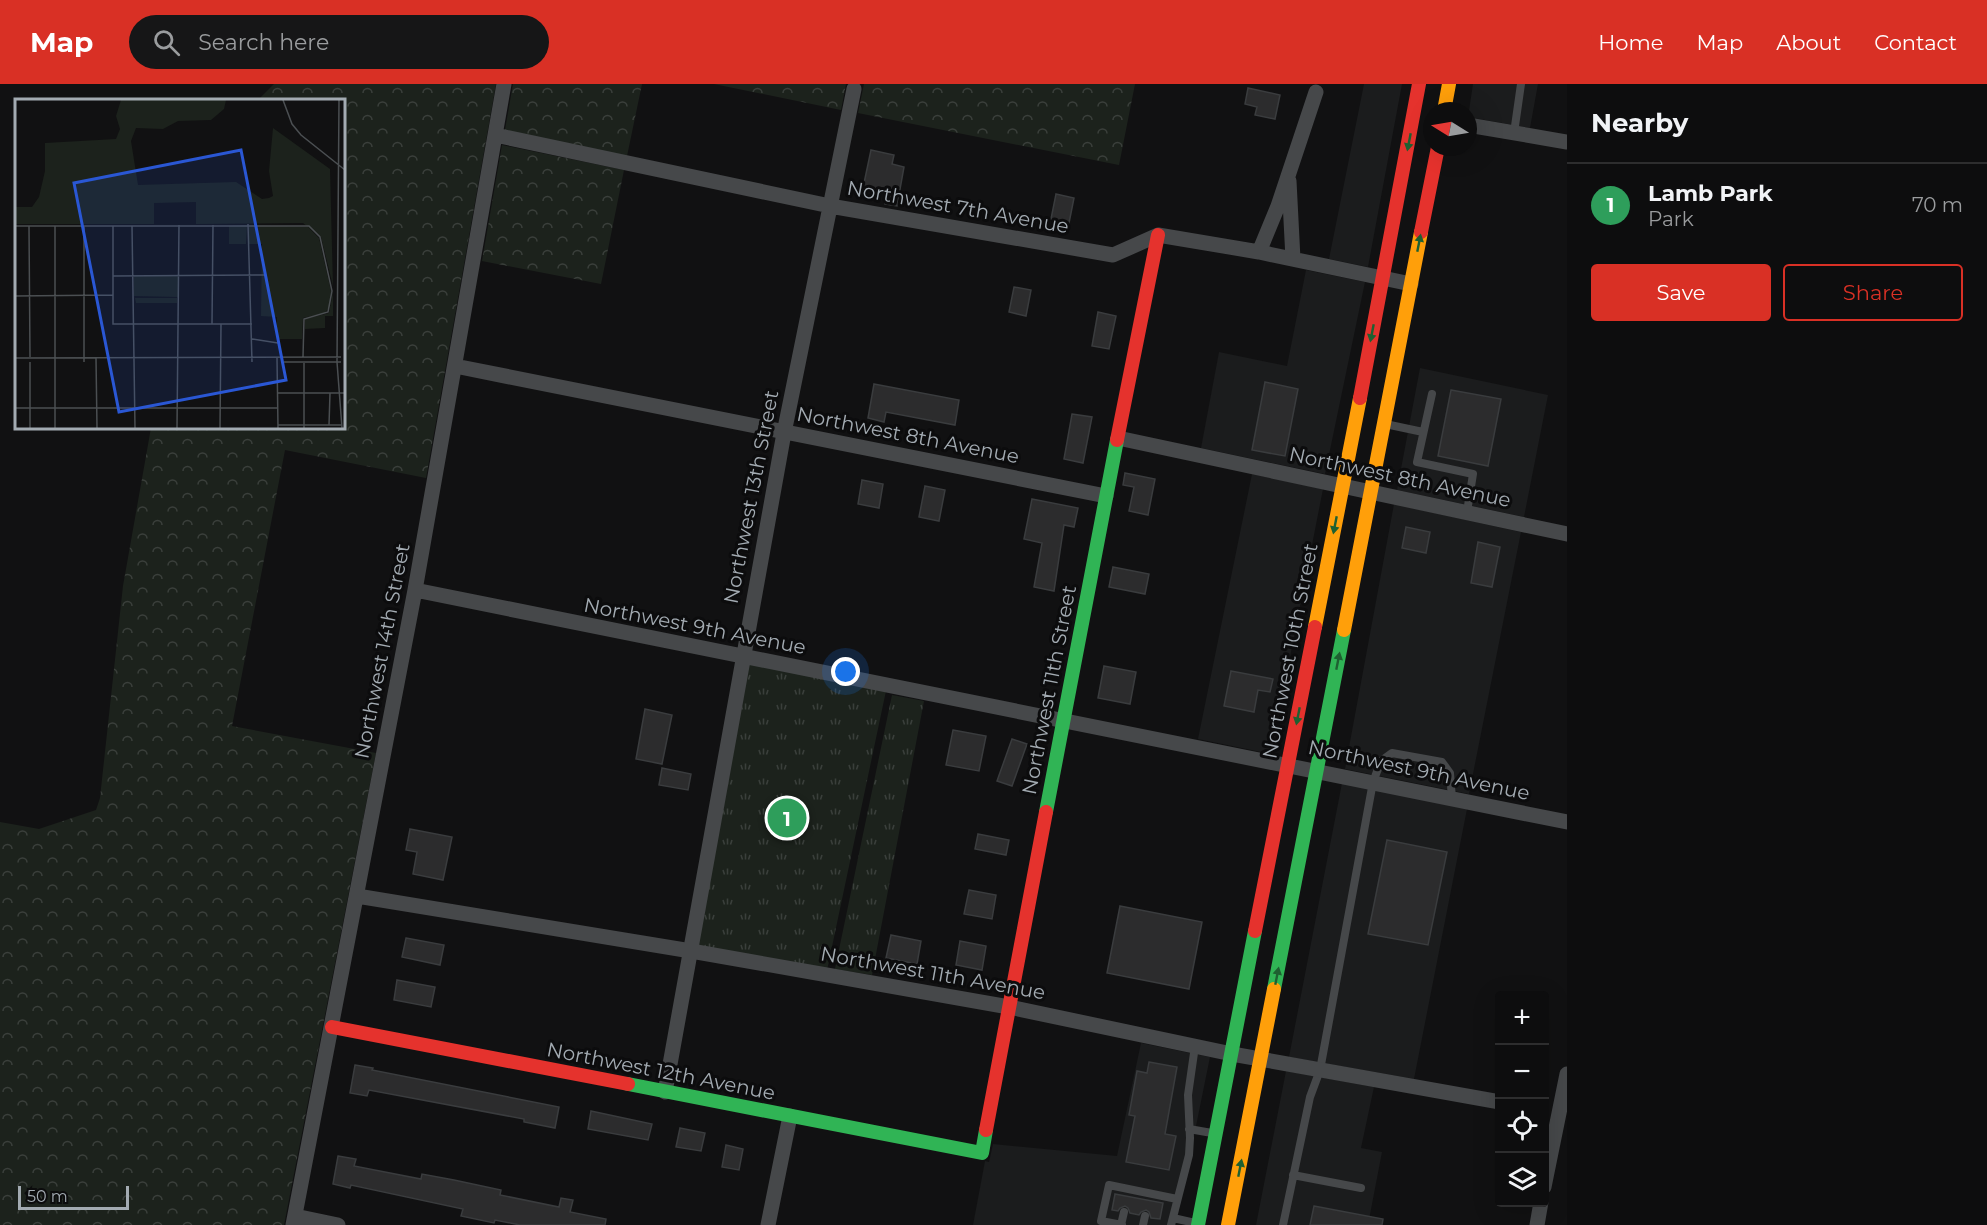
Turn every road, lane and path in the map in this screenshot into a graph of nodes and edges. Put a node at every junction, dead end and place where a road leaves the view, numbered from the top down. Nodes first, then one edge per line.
1 (504, 84) edge
2 (1419, 84) edge
3 (1449, 84) edge
4 (1521, 84) edge
5 (854, 89) dead end
6 (1316, 92) dead end
7 (1446, 102) edge
8 (1414, 115) junction
9 (1423, 116) edge
10 (1477, 127) edge
11 (1514, 133) junction
12 (495, 135) junction
13 (1567, 142) edge
14 (1436, 156) edge
15 (1288, 173) junction
16 (830, 206) junction
17 (1158, 235) junction
18 (1258, 252) junction
19 (1293, 259) junction
20 (1383, 278) junction
21 (1411, 284) junction
22 (455, 366) junction
23 (1432, 394) dead end
24 (1385, 424) junction
25 (1423, 432) junction
26 (784, 433) junction
27 (1118, 438) junction
28 (1342, 486) junction
29 (1371, 492) junction
30 (1106, 496) junction
31 (1467, 512) junction
32 (1567, 534) edge
33 (415, 590) junction
34 (743, 657) junction
35 (1063, 721) junction
36 (1288, 765) junction
37 (1316, 771) junction
38 (1373, 782) junction
39 (1452, 798) junction
40 (1567, 822) edge
41 (357, 896) junction
42 (691, 951) junction
43 (1009, 1007) junction
44 (332, 1027) junction
45 (1195, 1046) junction
46 (1232, 1054) junction
47 (1261, 1059) junction
48 (1320, 1070) junction
49 (1567, 1074) edge
50 (665, 1092) junction
51 (1495, 1101) edge
52 (1557, 1112) edge
53 (790, 1116) junction
54 (1190, 1129) junction
55 (1216, 1134) junction
56 (982, 1153) joint
57 (1549, 1162) edge
58 (1293, 1175) junction
59 (1195, 1183) junction
60 (1361, 1188) dead end
61 (1177, 1199) junction
62 (1541, 1207) edge
63 (1124, 1212) dead end
64 (294, 1221) edge
65 (1172, 1222) edge
66 (338, 1225) edge
67 (768, 1225) edge
68 (1121, 1225) edge
69 (1198, 1225) edge
70 (1228, 1225) edge
71 (1283, 1225) edge
72 (1537, 1225) edge

1 - 12 street, Northwest 14th Street
2 - 8 main road, Northwest 10th Street
3 - 7 main road
4 - 11 lane
5 - 16 street, Northwest 13th Street
6 - 15 street
8 - 9 street
8 -> 20 main road, Northwest 10th Street
10 - 11 street
11 - 13 street
12 - 16 street, Northwest 7th Avenue
12 - 22 street, Northwest 14th Street
21 -> 14 main road
15 - 18 street
15 - 19 street
16 - 17 street, Northwest 7th Avenue
16 - 26 street, Northwest 13th Street
17 - 18 street
17 - 27 main road, Northwest 11th Street
18 - 19 street
19 - 20 street
20 - 21 street
20 -> 28 main road, Northwest 10th Street
21 - 24 main road
22 - 26 street, Northwest 8th Avenue
22 - 33 street, Northwest 14th Street
23 - 25 lane
24 - 25 lane
24 - 29 main road
25 - 31 lane
26 - 30 street, Northwest 8th Avenue
26 - 34 street, Northwest 13th Street
27 - 28 street, Northwest 8th Avenue
27 - 30 main road, Northwest 11th Street
28 - 29 street, Northwest 8th Avenue
28 -> 36 main road, Northwest 10th Street
29 - 31 street, Northwest 8th Avenue
37 -> 29 main road
30 - 35 main road, Northwest 11th Street
31 - 32 street, Northwest 8th Avenue
33 - 34 street, Northwest 9th Avenue
33 - 41 street, Northwest 14th Street
34 - 35 street, Northwest 9th Avenue
34 - 42 street, Northwest 13th Street
35 - 36 street, Northwest 9th Avenue
35 - 43 main road, Northwest 11th Street
36 - 37 street, Northwest 9th Avenue
36 - 46 main road, Northwest 10th Street
37 - 38 street, Northwest 9th Avenue
47 -> 37 main road
38 - 39 street, Northwest 9th Avenue
38 - 39 lane
38 - 48 lane
39 - 40 street, Northwest 9th Avenue
41 - 42 street, Northwest 11th Avenue
41 - 44 street, Northwest 14th Street
42 - 43 street, Northwest 11th Avenue
42 - 50 street, Northwest 13th Street
43 - 45 street, Northwest 11th Avenue
43 - 56 main road, Northwest 11th Street
44 - 50 main road, Northwest 12th Avenue
44 - 64 street, Northwest 14th Street
45 - 46 street, Northwest 11th Avenue
45 - 54 lane
46 - 47 street, Northwest 11th Avenue
46 - 55 main road, Northwest 10th Street
47 - 48 street, Northwest 11th Avenue
70 -> 47 main road
48 - 51 street, Northwest 11th Avenue
48 - 58 lane
49 - 52 street
50 - 53 main road, Northwest 12th Avenue
52 - 57 street
53 - 56 main road, Northwest 12th Avenue
53 - 67 street
54 - 55 lane
54 - 59 lane
55 - 59 main road, Northwest 10th Street
58 - 60 lane
58 - 71 lane
59 - 61 lane
59 - 69 main road, Northwest 10th Street
61 - 65 lane
61 - 68 lane
62 - 72 street
63 - 68 lane
64 - 66 street
65 - 69 lane

